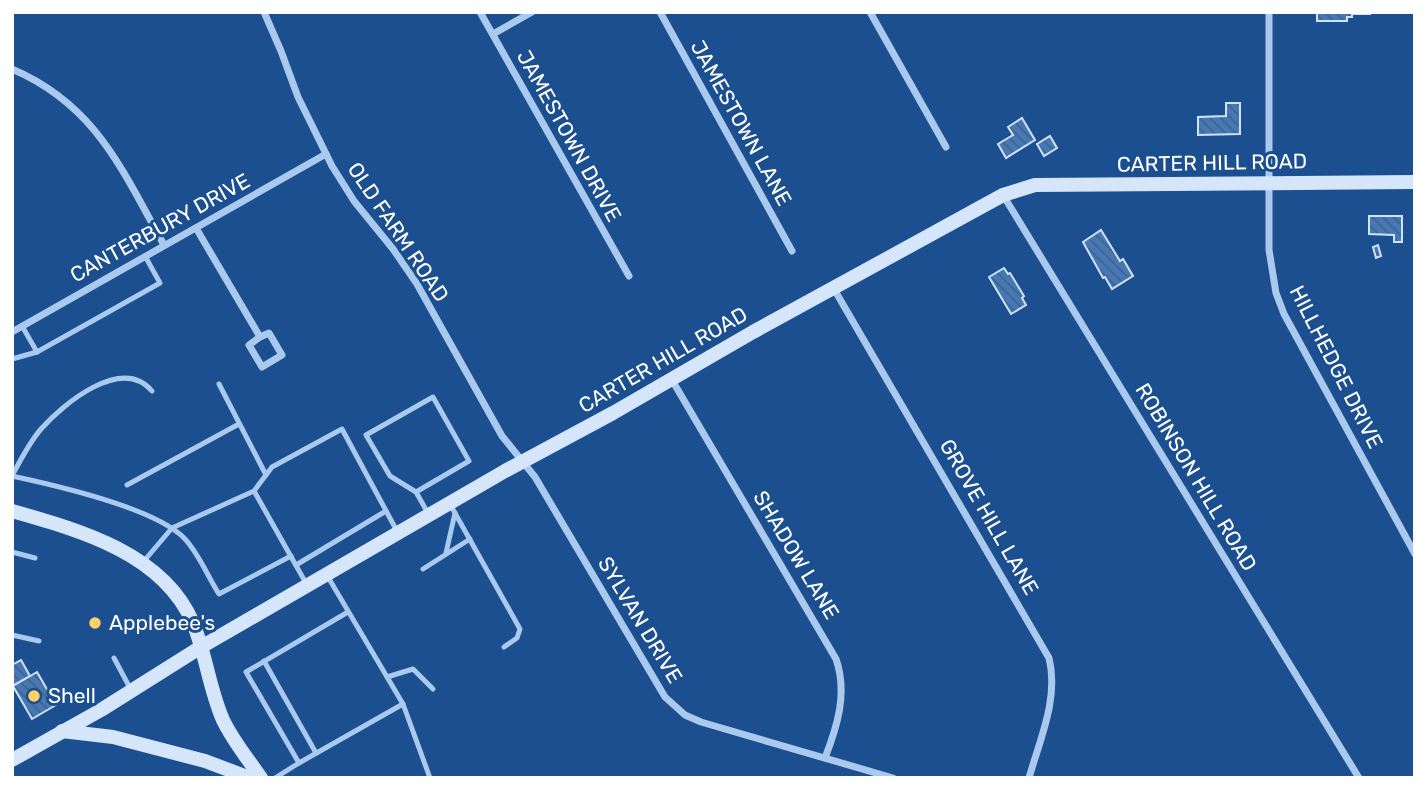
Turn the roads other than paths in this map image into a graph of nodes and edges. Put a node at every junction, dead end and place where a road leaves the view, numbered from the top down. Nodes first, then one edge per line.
1 (264, 12) edge
2 (480, 12) edge
3 (532, 12) edge
4 (660, 12) edge
5 (870, 12) edge
6 (1269, 12) edge
7 (493, 34) junction
8 (12, 69) edge
9 (946, 147) dead end
10 (326, 154) junction
11 (1415, 182) edge
12 (1270, 183) junction
13 (1003, 195) junction
14 (196, 228) junction
15 (164, 245) junction
16 (792, 251) dead end
17 (145, 256) junction
18 (629, 276) dead end
19 (834, 289) junction
20 (22, 326) junction
21 (12, 332) edge
22 (260, 337) junction
23 (37, 352) junction
24 (12, 359) edge
25 (672, 380) junction
26 (219, 384) dead end
27 (152, 391) dead end
28 (239, 424) junction
29 (521, 462) junction
30 (266, 475) junction
31 (12, 476) edge
32 (127, 485) dead end
33 (254, 491) junction
34 (416, 492) junction
35 (452, 508) junction
36 (12, 511) edge
37 (386, 511) junction
38 (429, 515) junction
39 (172, 528) junction
40 (398, 533) junction
41 (470, 539) junction
42 (12, 552) edge
43 (446, 552) junction
44 (1415, 554) edge
45 (291, 556) junction
46 (35, 558) dead end
47 (142, 562) junction
48 (296, 565) junction
49 (423, 569) dead end
50 (326, 575) junction
51 (307, 585) junction
52 (348, 612) junction
53 (12, 635) edge
54 (39, 641) dead end
55 (504, 647) dead end
56 (201, 648) junction
57 (114, 658) dead end
58 (264, 661) junction
59 (387, 677) junction
60 (433, 689) dead end
61 (131, 691) junction
62 (403, 704) junction
63 (62, 731) junction
64 (316, 753) junction
65 (825, 758) junction
66 (12, 760) edge
67 (299, 763) junction
68 (250, 778) edge
69 (261, 778) edge
70 (275, 778) edge
71 (430, 778) edge
72 (892, 778) edge
73 (1029, 778) edge
74 (1359, 778) edge

1 - 10 street, OLD FARM ROAD
2 - 7 street, JAMESTOWN DRIVE
3 - 7 street
4 - 16 street, JAMESTOWN LANE
5 - 9 street
6 - 12 street, HILLHEDGE DRIVE
7 - 18 street, JAMESTOWN DRIVE
8 - 15 street
10 - 14 street, CANTERBURY DRIVE
10 - 29 street, OLD FARM ROAD
11 - 12 main road, CARTER HILL ROAD
12 - 13 main road, CARTER HILL ROAD
12 - 44 street, HILLHEDGE DRIVE
13 - 19 main road, CARTER HILL ROAD
13 - 74 street, ROBINSON HILL ROAD
14 - 15 street, CANTERBURY DRIVE
14 - 22 street
15 - 17 street, CANTERBURY DRIVE
17 - 20 street, CANTERBURY DRIVE
17 - 23 lane
19 - 25 main road, CARTER HILL ROAD
19 - 73 street, GROVE HILL LANE
20 - 21 street, CANTERBURY DRIVE
20 - 23 lane
22 - 22 street
23 - 24 lane
25 - 29 main road, CARTER HILL ROAD
25 - 65 street, SHADOW LANE
26 - 28 lane
27 - 31 lane
28 - 30 lane
28 - 32 lane
29 - 35 main road, CARTER HILL ROAD
29 - 65 street, SYLVAN DRIVE
30 - 33 lane
30 - 37 lane
31 - 39 lane
33 - 39 lane
33 - 45 lane
34 - 34 lane
34 - 38 lane
35 - 38 main road, CARTER HILL ROAD
35 - 41 lane
35 - 43 lane
36 - 47 main road
37 - 40 lane
37 - 48 lane
38 - 40 main road, CARTER HILL ROAD
39 - 45 lane
39 - 47 lane
40 - 50 main road, CARTER HILL ROAD
41 - 43 lane
41 - 55 lane
42 - 46 lane
43 - 49 lane
45 - 48 lane
47 - 56 main road
48 - 51 lane
50 - 51 main road, CARTER HILL ROAD
50 - 52 lane
51 - 56 main road, CARTER HILL ROAD
52 - 58 lane
52 - 59 lane
53 - 54 lane
56 - 61 main road, CARTER HILL ROAD
56 - 69 main road
57 - 61 lane
58 - 64 lane
58 - 67 lane
59 - 60 lane
59 - 62 lane
61 - 63 main road, CARTER HILL ROAD
62 - 64 lane
62 - 71 lane
63 - 66 main road, CARTER HILL ROAD
63 - 68 main road
64 - 67 lane
65 - 72 street, SYLVAN DRIVE
67 - 70 lane

